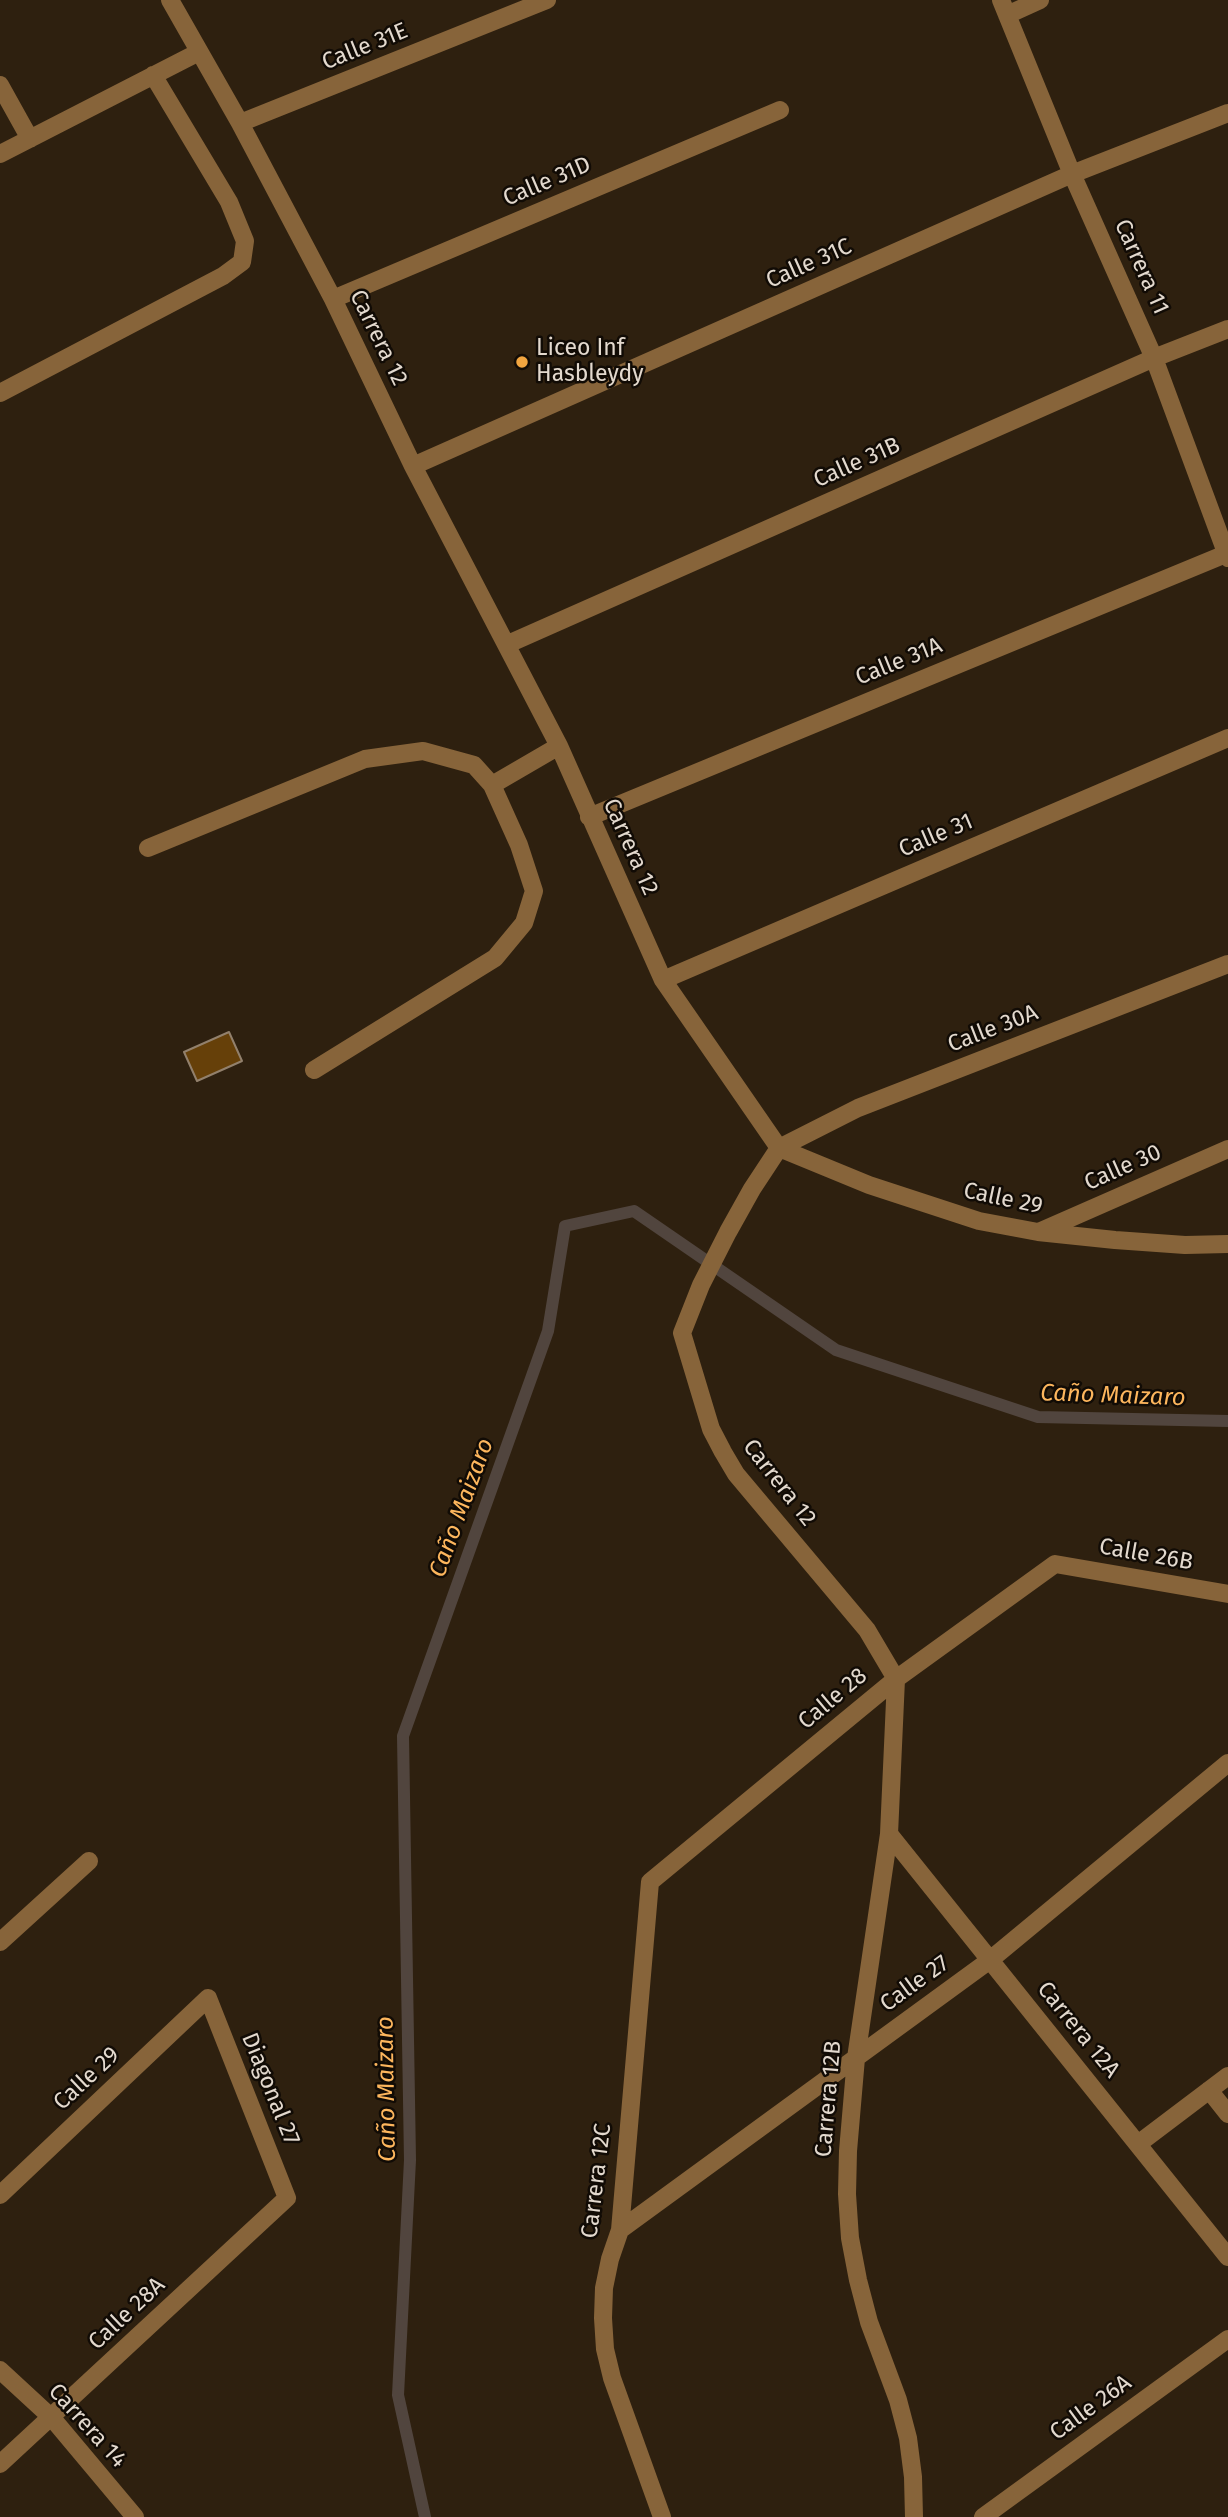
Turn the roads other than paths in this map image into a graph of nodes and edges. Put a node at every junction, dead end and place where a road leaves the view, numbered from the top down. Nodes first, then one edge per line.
1 (170, 0) edge
2 (547, 0) edge
3 (1040, 0) edge
4 (1004, 7) edge
5 (199, 51) junction
6 (153, 75) junction
7 (0, 85) edge
8 (780, 110) dead end
9 (1228, 113) edge
10 (240, 124) junction
11 (30, 139) junction
12 (0, 154) edge
13 (1072, 174) junction
14 (333, 299) junction
15 (1228, 329) edge
16 (1154, 358) junction
17 (0, 393) edge
18 (413, 467) junction
19 (1227, 555) edge
20 (508, 644) junction
21 (1228, 738) edge
22 (559, 746) junction
23 (492, 785) junction
24 (589, 817) junction
25 (148, 848) dead end
26 (1228, 964) edge
27 (663, 980) junction
28 (314, 1070) dead end
29 (779, 1148) junction
30 (1228, 1149) edge
31 (1038, 1232) junction
32 (1228, 1244) edge
33 (1055, 1564) joint
34 (1228, 1594) edge
35 (896, 1679) junction
36 (1228, 1763) edge
37 (889, 1833) junction
38 (89, 1861) dead end
39 (650, 1882) joint
40 (0, 1942) edge
41 (990, 1960) junction
42 (208, 1998) joint
43 (856, 2058) junction
44 (1228, 2076) edge
45 (1209, 2090) junction
46 (1228, 2114) edge
47 (1138, 2144) junction
48 (0, 2195) edge
49 (287, 2199) joint
50 (620, 2230) junction
51 (1228, 2257) edge
52 (1228, 2339) edge
53 (0, 2370) edge
54 (51, 2418) junction
55 (0, 2464) edge
56 (135, 2517) edge
57 (662, 2517) edge
58 (914, 2517) edge
59 (983, 2517) edge

1 - 5 street, Carrera 12
2 - 10 street, Calle 31E
3 - 4 street
4 - 13 street, Carrera 11
5 - 6 street
5 - 10 street, Carrera 12
6 - 11 street
6 - 17 street
7 - 11 street
8 - 14 street, Calle 31D
9 - 13 street, Calle 31C
10 - 14 street, Carrera 12
11 - 12 street
13 - 16 street, Carrera 11
13 - 18 street, Calle 31C
14 - 18 street, Carrera 12
15 - 16 street, Calle 31B
16 - 19 street, Carrera 11
16 - 20 street, Calle 31B
18 - 20 street, Carrera 12
19 - 24 street, Calle 31A
20 - 22 street, Carrera 12
21 - 27 street, Calle 31
22 - 23 street
22 - 24 street, Carrera 12
23 - 25 street
23 - 28 street
24 - 27 street, Carrera 12
26 - 29 street, Calle 30A
27 - 29 street, Carrera 12
29 - 31 street, Calle 29
29 - 35 street, Carrera 12
30 - 31 street, Calle 30
31 - 32 street, Calle 29
33 - 34 street, Calle 26B
33 - 35 street, Calle 28
35 - 37 street, Carrera 12B
35 - 39 street, Calle 28
36 - 41 street, Calle 27
37 - 41 street, Carrera 12A
37 - 43 street, Carrera 12B
38 - 40 street
39 - 50 street, Carrera 12C
41 - 43 street, Calle 27
41 - 47 street, Carrera 12A
42 - 48 street, Calle 29
42 - 49 street, Diagonal 27
43 - 50 street, Calle 27
43 - 58 street, Carrera 12B
44 - 45 street
45 - 46 street
45 - 47 street
47 - 51 street, Carrera 12A
49 - 54 street, Calle 28A
50 - 57 street, Carrera 12C
52 - 59 street, Calle 26A
53 - 54 street, Carrera 14
54 - 55 street, Calle 28A
54 - 56 street, Carrera 14

